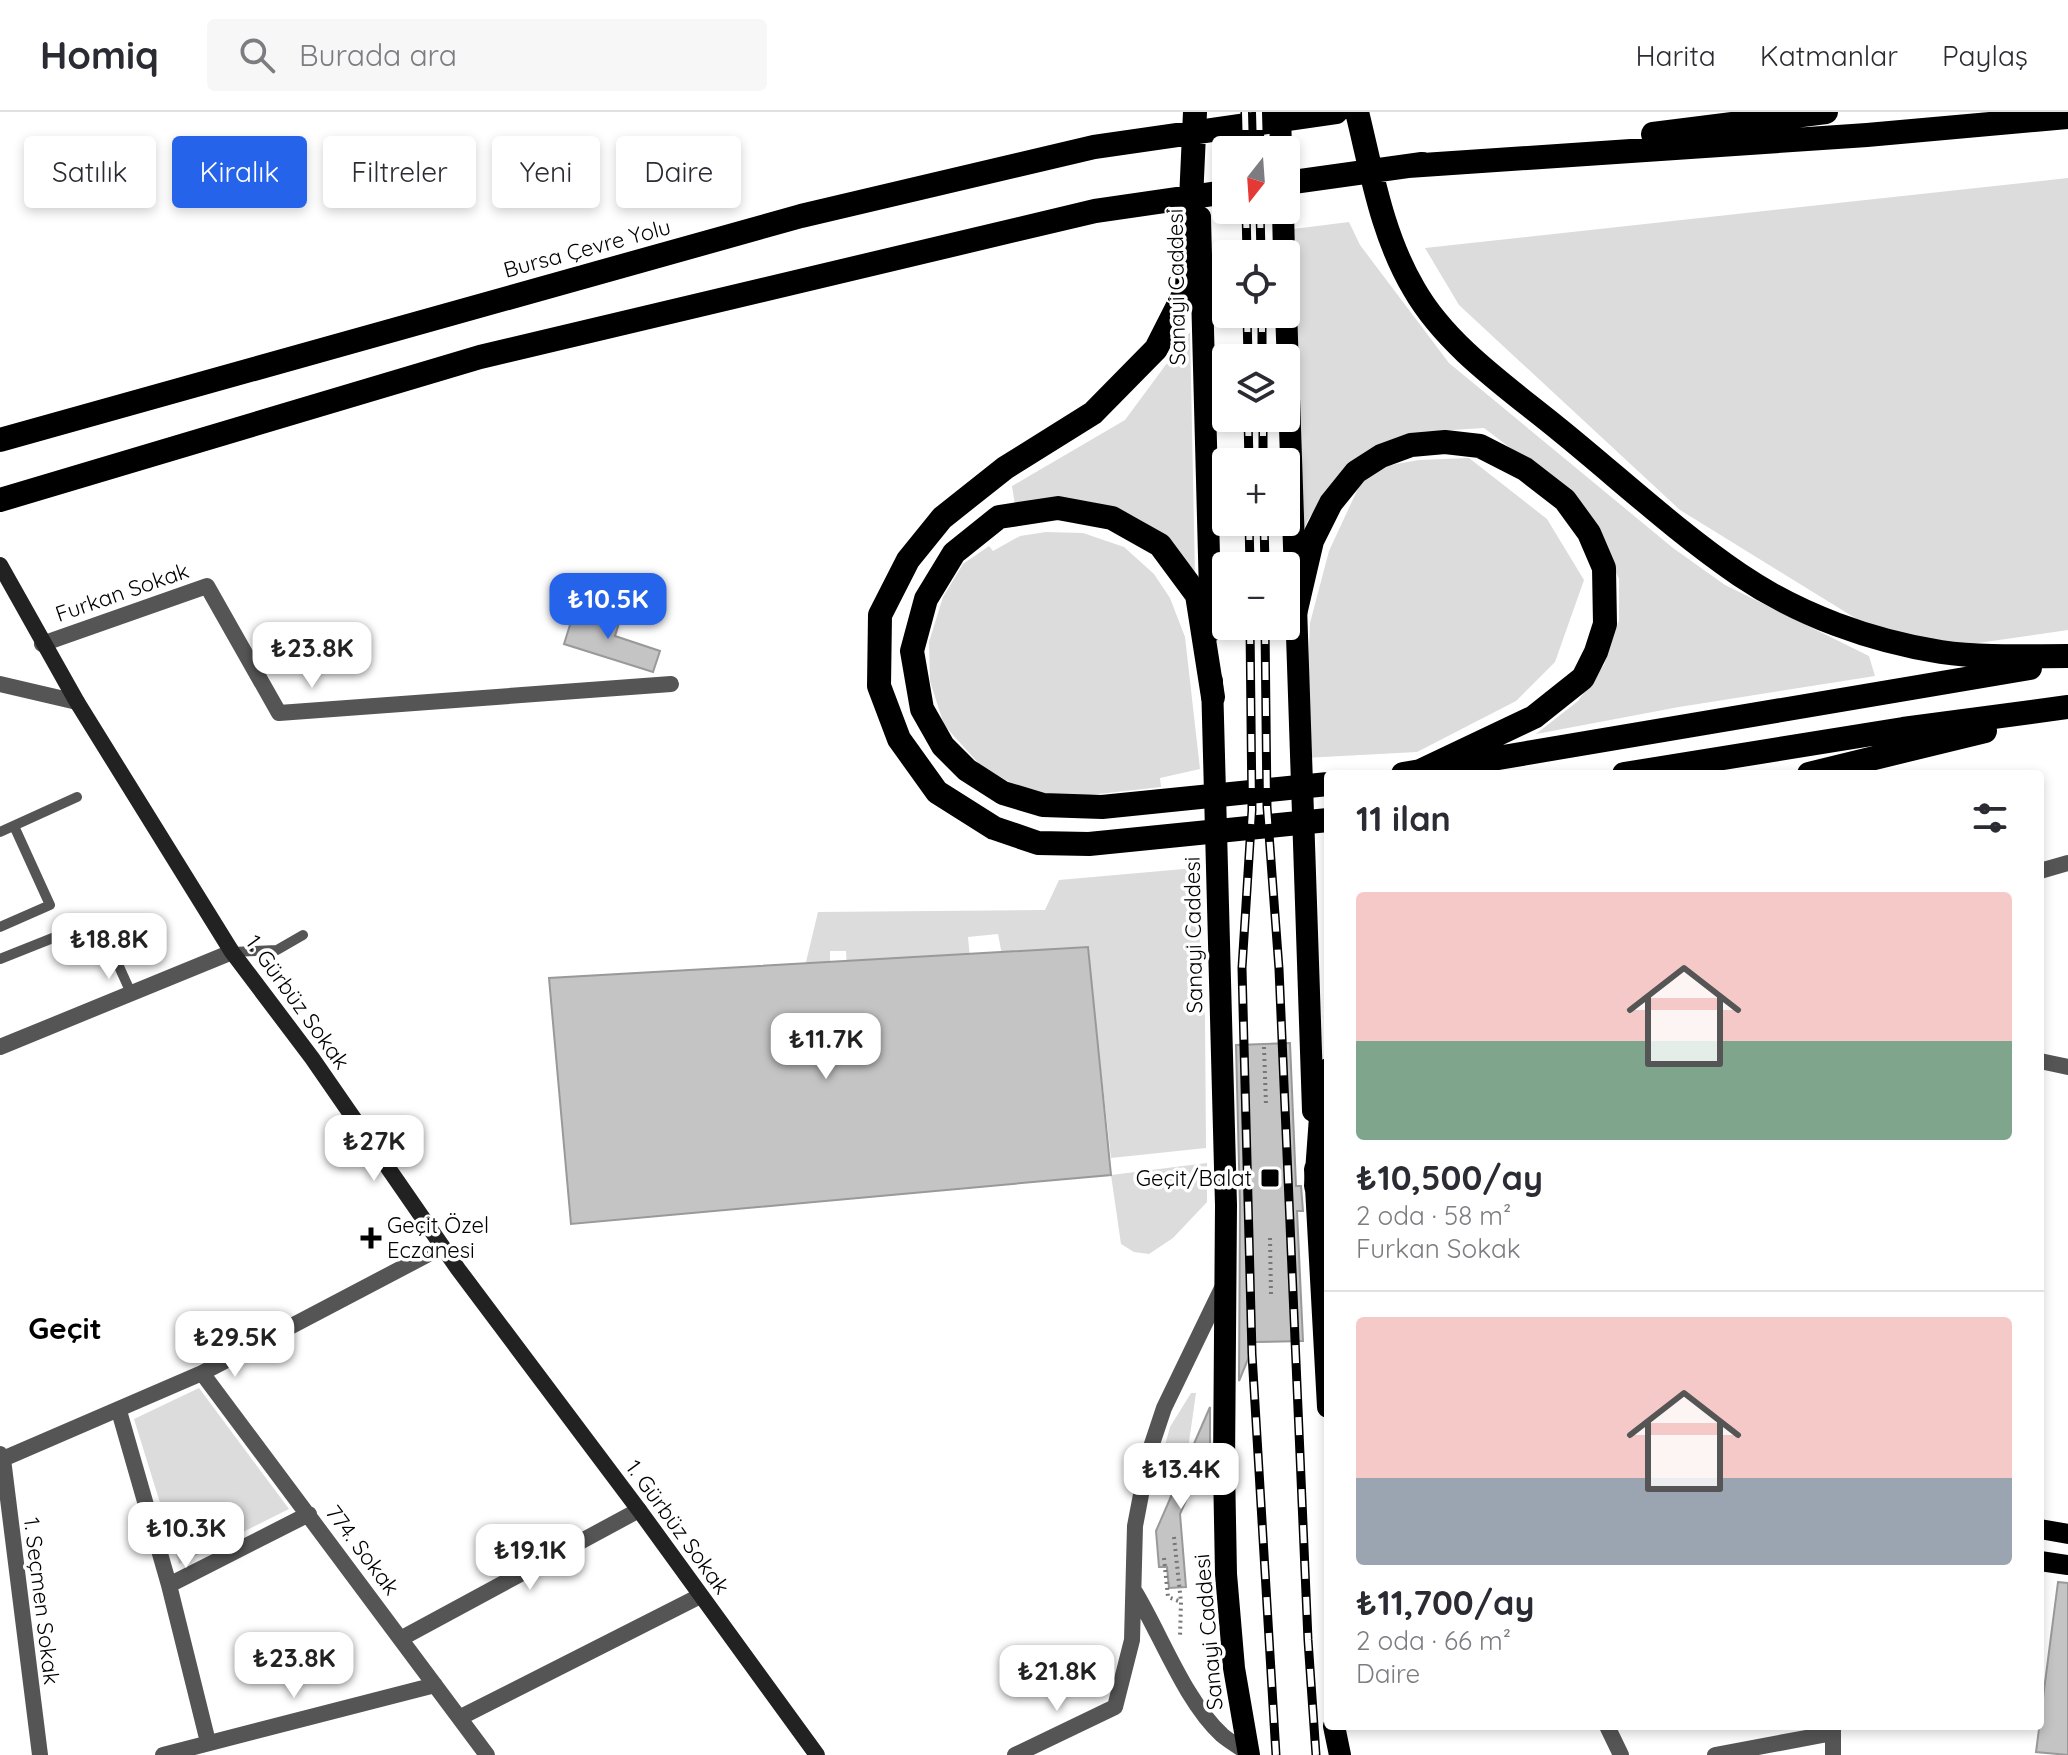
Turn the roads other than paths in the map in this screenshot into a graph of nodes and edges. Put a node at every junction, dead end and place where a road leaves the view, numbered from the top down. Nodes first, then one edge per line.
1 (1196, 112) edge
2 (1280, 112) edge
3 (1336, 112) edge
4 (1357, 112) edge
5 (1826, 112) edge
6 (2068, 117) edge
7 (1281, 136) edge
8 (1408, 166) junction
9 (1300, 181) edge
10 (1212, 194) edge
11 (1287, 328) edge
12 (0, 440) edge
13 (9, 497) edge
14 (1293, 552) edge
15 (0, 565) edge
16 (1300, 593) edge
17 (1296, 640) edge
18 (42, 644) junction
19 (2068, 659) edge
20 (0, 684) edge
21 (671, 684) dead end
22 (1213, 697) junction
23 (77, 702) junction
24 (2068, 710) edge
25 (1415, 770) edge
26 (1423, 770) edge
27 (1649, 770) edge
28 (1825, 770) edge
29 (1324, 784) edge
30 (77, 797) dead end
31 (1324, 820) edge
32 (14, 826) junction
33 (0, 832) edge
34 (2068, 863) edge
35 (2044, 870) edge
36 (0, 927) edge
37 (303, 935) dead end
38 (232, 952) junction
39 (0, 959) edge
40 (131, 993) junction
41 (0, 1047) edge
42 (2044, 1062) edge
43 (2068, 1067) edge
44 (1324, 1085) edge
45 (1316, 1186) junction
46 (442, 1247) junction
47 (1224, 1284) junction
48 (1324, 1333) edge
49 (202, 1373) junction
50 (119, 1411) junction
51 (2, 1456) edge
52 (639, 1510) junction
53 (309, 1514) junction
54 (5, 1527) edge
55 (2044, 1530) edge
56 (2068, 1534) edge
57 (2044, 1562) edge
58 (2068, 1565) edge
59 (169, 1585) junction
60 (1134, 1590) junction
61 (700, 1596) junction
62 (402, 1638) junction
63 (435, 1685) junction
64 (461, 1717) junction
65 (1335, 1730) edge
66 (1609, 1730) edge
67 (1828, 1730) edge
68 (1833, 1730) edge
69 (199, 1748) edge
70 (1249, 1754) edge
71 (40, 1755) edge
72 (163, 1755) edge
73 (487, 1755) edge
74 (817, 1755) edge
75 (1015, 1755) edge
76 (1340, 1755) edge
77 (1621, 1755) edge
78 (1715, 1755) edge
79 (1833, 1755) edge

1 - 22 highway, Sanayi Caddesi
1 - 31 highway
2 - 7 highway
3 - 12 highway, Bursa Çevre Yolu
4 - 19 highway
5 - 8 highway
6 - 8 highway
8 - 9 highway
10 - 13 highway
11 - 14 highway
15 - 18 main road, 1. Gürbüz Sokak
16 - 25 highway
17 - 45 highway
18 - 21 street, Furkan Sokak
18 - 23 main road, 1. Gürbüz Sokak
19 - 26 highway
20 - 23 street
22 - 29 highway
22 - 47 highway, Sanayi Caddesi
23 - 38 main road, 1. Gürbüz Sokak
24 - 27 highway
24 - 28 highway
30 - 32 lane
32 - 33 lane
32 - 36 lane
34 - 35 street
37 - 38 lane
38 - 40 street
38 - 46 main road, 1. Gürbüz Sokak
39 - 40 lane
40 - 41 street
42 - 43 street
44 - 45 highway
45 - 48 highway
46 - 49 street
46 - 52 main road, 1. Gürbüz Sokak
47 - 60 street
47 - 70 highway, Sanayi Caddesi
49 - 50 street
49 - 53 street, 774. Sokak
50 - 51 street
50 - 59 street
51 - 54 street, 1. Seçmen Sokak
52 - 61 main road, 1. Gürbüz Sokak
52 - 62 street
53 - 59 street
53 - 62 street, 774. Sokak
54 - 71 street, 1. Seçmen Sokak
55 - 56 main road
57 - 58 main road
59 - 69 street
60 - 70 street
60 - 75 street
61 - 64 street
61 - 74 main road, 1. Gürbüz Sokak
62 - 63 street, 774. Sokak
63 - 64 street, 774. Sokak
63 - 69 street
64 - 73 street, 774. Sokak
65 - 76 highway
66 - 77 street
67 - 78 street
68 - 79 street
69 - 72 street

